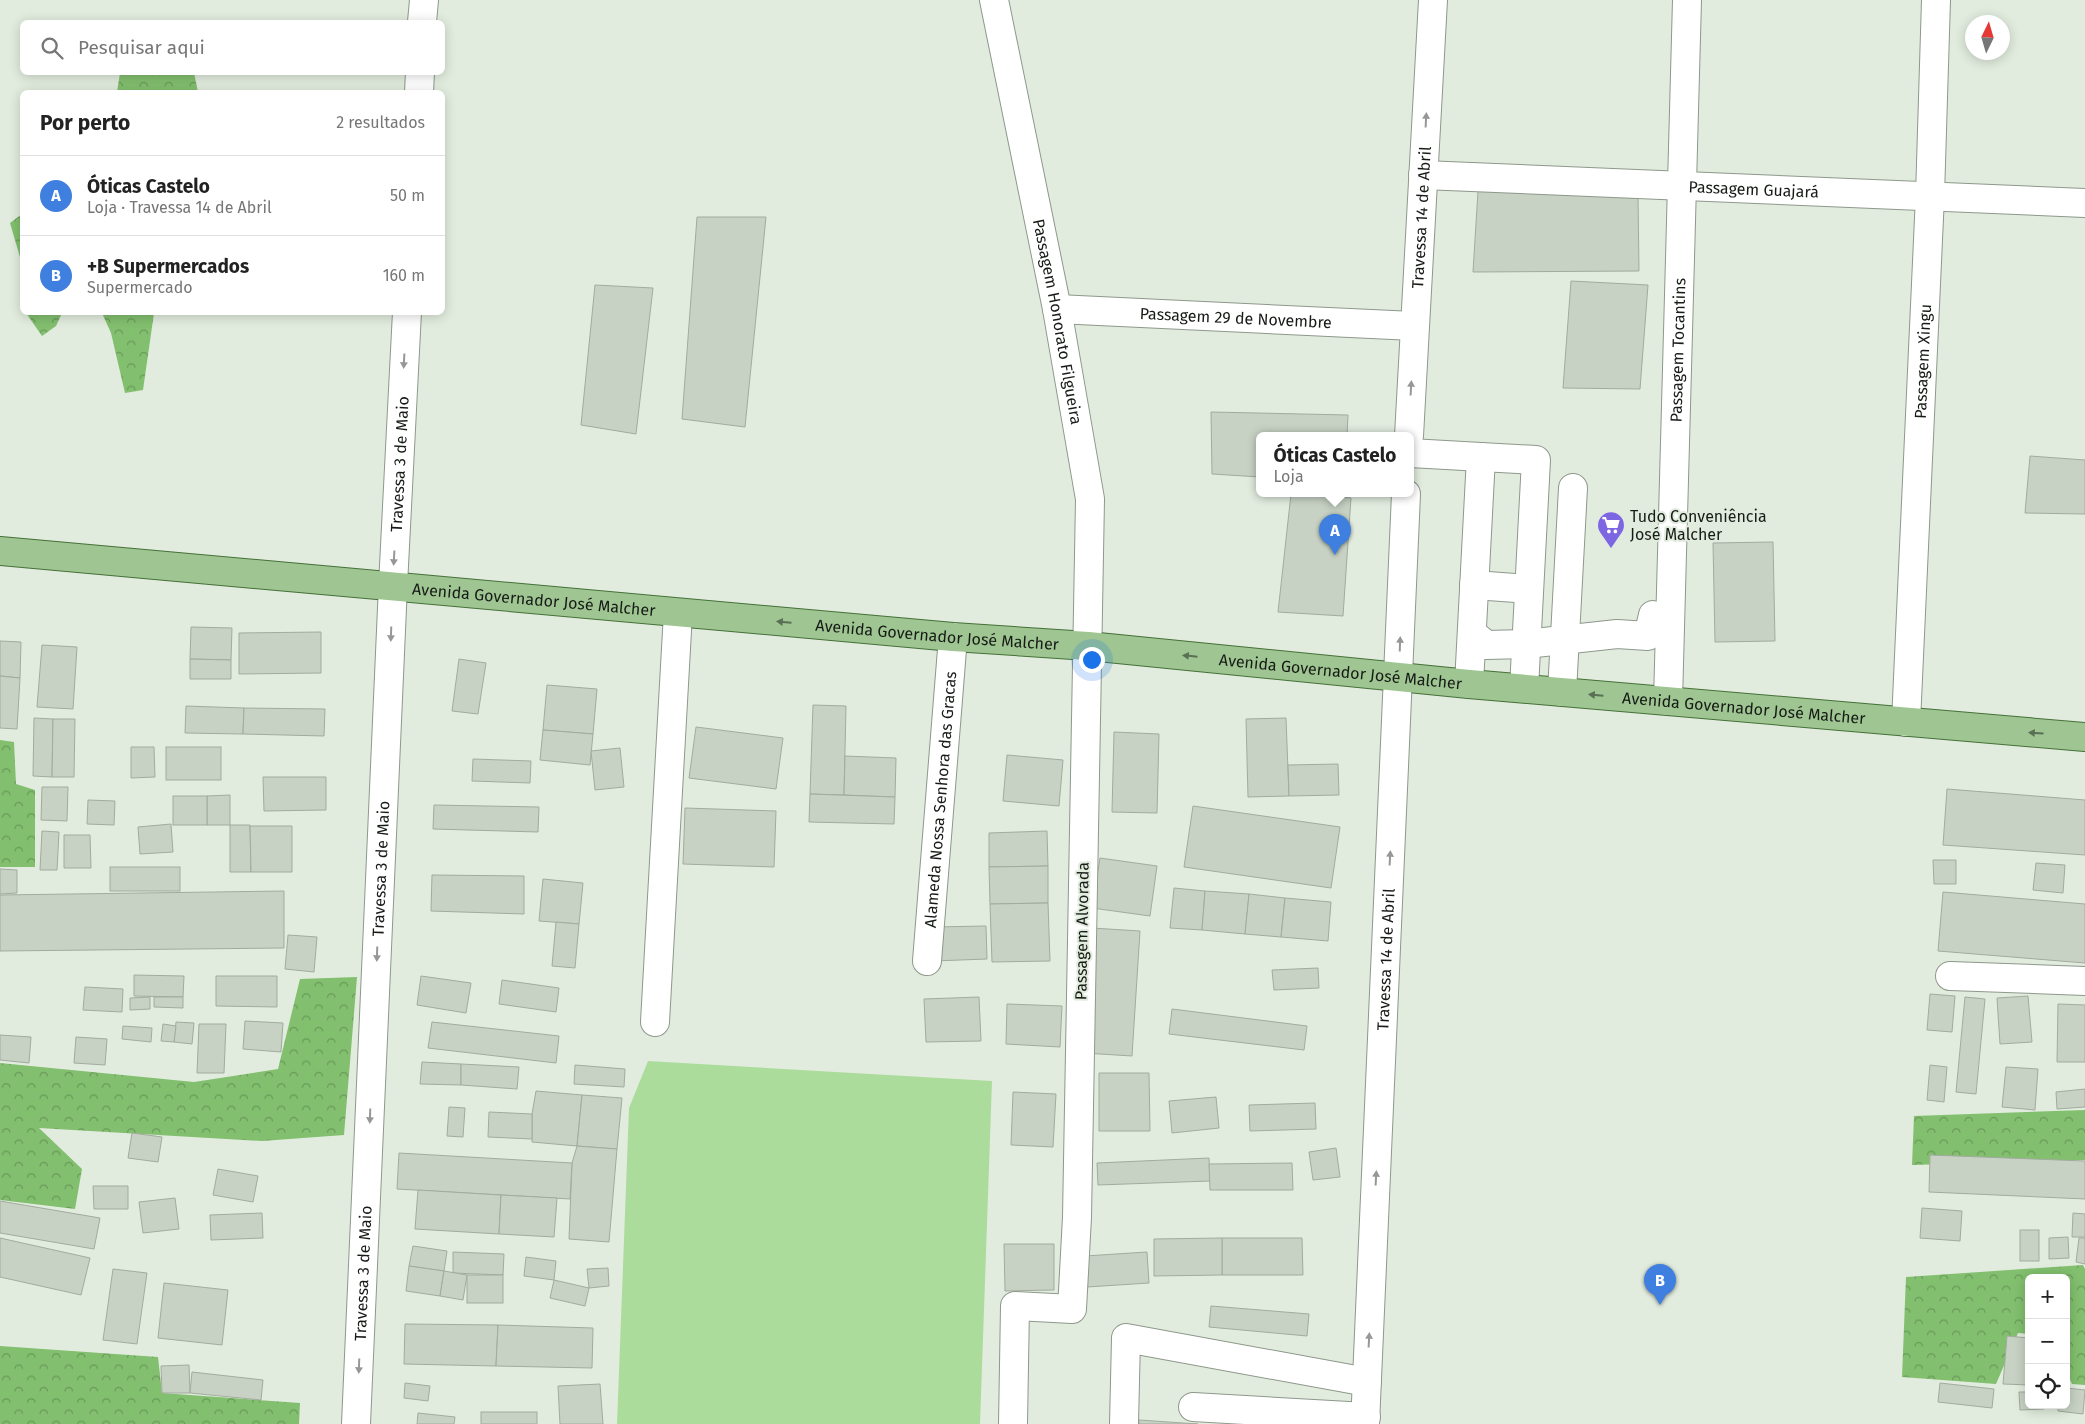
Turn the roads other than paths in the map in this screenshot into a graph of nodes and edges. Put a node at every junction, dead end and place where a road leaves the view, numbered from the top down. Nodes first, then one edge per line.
1 (424, 0) edge
2 (994, 0) edge
3 (1433, 0) edge
4 (1688, 0) edge
5 (1936, 0) edge
6 (422, 20) edge
7 (420, 75) edge
8 (419, 90) edge
9 (1423, 175) junction
10 (1683, 186) junction
11 (1930, 196) junction
12 (2085, 203) edge
13 (1057, 309) junction
14 (407, 315) edge
15 (1414, 326) junction
16 (1409, 432) edge
17 (1414, 453) edge
18 (1481, 457) junction
19 (1573, 488) dead end
20 (1406, 497) edge
21 (0, 551) edge
22 (393, 585) junction
23 (1474, 585) junction
24 (1529, 589) junction
25 (678, 612) junction
26 (1653, 615) dead end
27 (1472, 633) junction
28 (953, 637) junction
29 (1565, 640) junction
30 (1526, 644) junction
31 (1088, 646) junction
32 (1398, 677) junction
33 (1469, 684) junction
34 (1524, 688) junction
35 (1562, 692) junction
36 (1668, 701) junction
37 (1906, 722) junction
38 (2085, 737) edge
39 (928, 960) dead end
40 (1950, 976) dead end
41 (2085, 981) edge
42 (655, 1022) dead end
43 (1367, 1382) junction
44 (1193, 1407) dead end
45 (1365, 1420) edge
46 (356, 1424) edge
47 (1013, 1424) edge
48 (1124, 1424) edge

1 - 6 street
2 - 13 street, Passagem Honorato Filgueira
9 -> 3 street, Travessa 14 de Abril
4 - 10 street, Passagem Tocantins
5 - 11 street, Passagem Xingu
7 - 8 street
9 - 10 street, Passagem Guajará
9 - 15 street, Travessa 14 de Abril
10 - 11 street, Passagem Guajará
10 - 36 street, Passagem Tocantins
11 - 12 street, Passagem Guajará
11 - 37 street, Passagem Xingu
13 - 15 street, Passagem 29 de Novembre
13 - 31 street, Passagem Honorato Filgueira
14 -> 22 street, Travessa 3 de Maio
16 -> 15 street, Travessa 14 de Abril
17 - 18 street
18 - 23 street
18 - 24 street
19 - 29 street
32 -> 20 street, Travessa 14 de Abril
21 - 22 main road, Avenida Governador José Malcher
22 - 25 main road, Avenida Governador José Malcher
22 -> 46 street, Travessa 3 de Maio
23 - 24 street
23 - 27 street
24 - 30 street
28 -> 25 main road, Avenida Governador José Malcher
25 - 42 street
26 - 29 street
27 - 30 street
27 - 33 street
28 - 31 main road, Avenida Governador José Malcher
28 - 39 street, Alameda Nossa Senhora das Gracas
29 - 30 street
29 - 35 street
30 - 34 street
32 -> 31 main road, Avenida Governador José Malcher
31 - 47 street, Passagem Alvorada
32 - 33 main road, Avenida Governador José Malcher
43 -> 32 street, Travessa 14 de Abril
33 - 34 main road, Avenida Governador José Malcher
34 - 35 main road, Avenida Governador José Malcher
36 -> 35 main road, Avenida Governador José Malcher
36 - 37 main road, Avenida Governador José Malcher
38 -> 37 main road, Avenida Governador José Malcher
40 - 41 street
43 - 45 street, Travessa 14 de Abril
43 - 48 street
44 - 45 street

